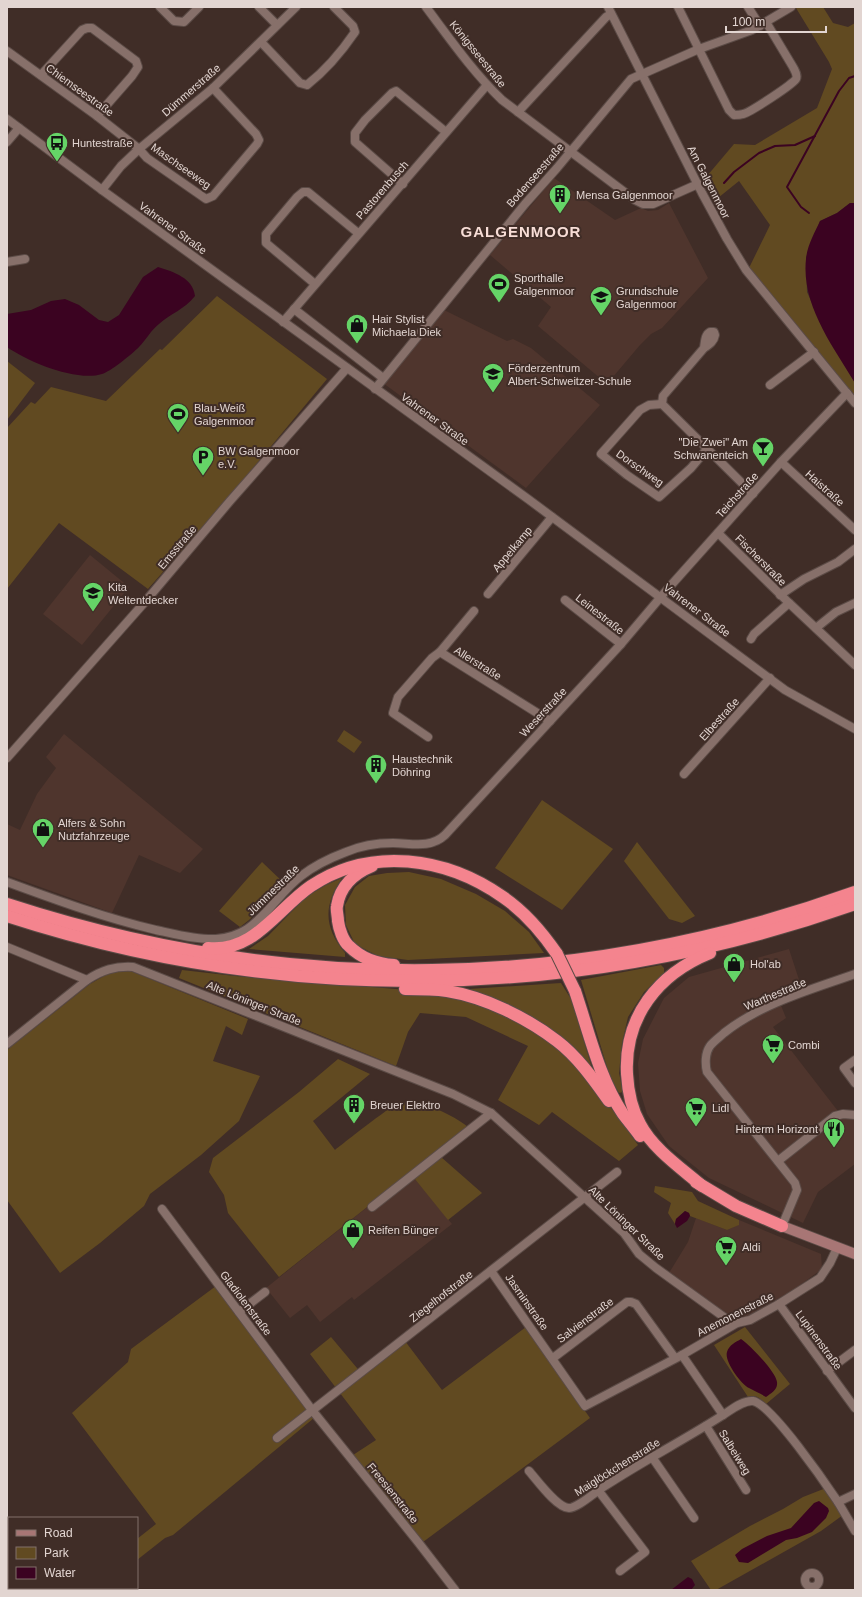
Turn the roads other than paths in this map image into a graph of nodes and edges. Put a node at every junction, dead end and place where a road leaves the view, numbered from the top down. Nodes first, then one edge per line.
1 (160, 7) edge
2 (199, 7) edge
3 (258, 7) edge
4 (296, 7) edge
5 (334, 7) edge
6 (426, 7) edge
7 (678, 7) edge
8 (748, 7) edge
9 (791, 7) edge
10 (609, 11) edge
11 (763, 24) junction
12 (277, 25) junction
13 (261, 42) junction
14 (699, 49) junction
15 (7, 51) edge
16 (641, 73) junction
17 (41, 75) junction
18 (487, 86) junction
19 (213, 88) junction
20 (518, 112) junction
21 (97, 116) junction
22 (7, 119) edge
23 (19, 128) junction
24 (446, 132) junction
25 (7, 142) edge
26 (139, 149) junction
27 (570, 151) junction
28 (403, 184) junction
29 (698, 184) junction
30 (102, 190) junction
31 (358, 234) junction
32 (25, 259) dead end
33 (7, 262) edge
34 (315, 284) junction
35 (294, 309) junction
36 (283, 322) junction
37 (704, 348) dead end
38 (814, 352) junction
39 (347, 368) junction
40 (383, 378) junction
41 (770, 385) dead end
42 (375, 389) junction
43 (847, 393) junction
44 (855, 403) edge
45 (662, 404) junction
46 (707, 449) junction
47 (781, 462) junction
48 (753, 494) junction
49 (552, 517) junction
50 (855, 530) edge
51 (718, 533) junction
52 (855, 549) edge
53 (488, 594) dead end
54 (780, 595) junction
55 (661, 597) junction
56 (565, 600) dead end
57 (789, 603) junction
58 (855, 603) edge
59 (474, 611) dead end
60 (816, 628) junction
61 (751, 639) dead end
62 (621, 644) junction
63 (440, 652) junction
64 (854, 663) edge
65 (770, 678) junction
66 (550, 721) junction
67 (855, 729) edge
68 (428, 737) dead end
69 (7, 758) edge
70 (684, 774) dead end
71 (439, 840) joint
72 (383, 861) junction
73 (7, 882) edge
74 (855, 892) edge
75 (7, 904) edge
76 (855, 904) edge
77 (7, 916) edge
78 (117, 935) junction
79 (740, 940) junction
80 (7, 947) edge
81 (429, 971) junction
82 (855, 974) edge
83 (87, 980) junction
84 (369, 981) junction
85 (7, 1044) edge
86 (855, 1060) edge
87 (855, 1083) edge
88 (491, 1114) junction
89 (623, 1114) junction
90 (855, 1115) edge
91 (778, 1161) junction
92 (617, 1172) dead end
93 (702, 1186) junction
94 (585, 1197) junction
95 (372, 1207) dead end
96 (162, 1209) dead end
97 (782, 1226) junction
98 (837, 1248) junction
99 (855, 1254) edge
100 (491, 1271) junction
101 (265, 1292) dead end
102 (779, 1304) junction
103 (239, 1312) junction
104 (737, 1323) junction
105 (855, 1350) edge
106 (679, 1356) junction
107 (553, 1358) junction
108 (827, 1371) junction
109 (585, 1406) joint
110 (855, 1408) edge
111 (312, 1410) junction
112 (723, 1415) junction
113 (706, 1426) junction
114 (277, 1438) dead end
115 (652, 1457) junction
116 (529, 1471) dead end
117 (598, 1490) junction
118 (746, 1490) dead end
119 (855, 1494) edge
120 (838, 1502) junction
121 (694, 1518) dead end
122 (855, 1531) edge
123 (620, 1572) dead end
124 (455, 1590) edge

1 - 2 street
3 - 12 street
4 - 12 street, Dümmerstraße
5 - 13 street
6 - 18 street, Königsseestraße
7 - 14 street
8 - 11 street
9 - 11 street, Bodenseestraße
10 - 16 street, Am Galgenmoor
10 - 20 street
11 - 14 street, Bodenseestraße
11 - 14 street
12 - 13 street, Dümmerstraße
13 - 19 street, Dümmerstraße
14 - 16 street, Bodenseestraße
15 - 17 street, Chiemseestraße
16 - 27 street, Bodenseestraße
16 - 29 street, Am Galgenmoor
17 - 21 street, Chiemseestraße
17 - 21 street
18 - 20 street, Königsseestraße
18 - 24 street, Pastorenbusch
19 - 26 street, Dümmerstraße
19 - 26 street, Maschseeweg
20 - 27 street, Königsseestraße
21 - 26 street, Chiemseestraße
22 - 23 street, Vahrener Straße
23 - 25 street
23 - 30 street, Vahrener Straße
24 - 28 street, Pastorenbusch
24 - 28 street
26 - 30 street, Dümmerstraße
27 - 29 street, Königsseestraße
27 - 40 street, Bodenseestraße
28 - 31 street, Pastorenbusch
29 - 38 street, Am Galgenmoor
30 - 36 street, Vahrener Straße
31 - 34 street, Pastorenbusch
31 - 34 street
32 - 33 street
34 - 35 street, Pastorenbusch
35 - 36 street, Pastorenbusch
35 - 40 street
36 - 39 street, Vahrener Straße
37 - 45 street
38 - 41 street
38 - 43 street, Am Galgenmoor
39 - 42 street, Vahrener Straße
39 - 69 street, Emsstraße
40 - 42 street, Bodenseestraße
42 - 49 street, Vahrener Straße
43 - 44 street, Am Galgenmoor
43 - 47 street, Teichstraße
45 - 46 street
45 - 46 street, Dorschweg
46 - 48 street
47 - 48 street, Teichstraße
47 - 50 street, Haistraße
48 - 51 street, Teichstraße
49 - 53 street, Appelkamp
49 - 55 street, Vahrener Straße
51 - 54 street, Fischerstraße
51 - 55 street, Teichstraße
52 - 54 street
54 - 57 street, Fischerstraße
55 - 62 street, Weserstraße
55 - 65 street, Vahrener Straße
56 - 62 street, Leinestraße
57 - 60 street, Fischerstraße
57 - 61 street
58 - 60 street
59 - 63 street, Allerstraße
60 - 64 street, Fischerstraße
62 - 66 street, Weserstraße
63 - 66 street, Allerstraße
63 - 68 street
65 - 67 street, Vahrener Straße
65 - 70 street, Elbestraße
66 - 71 street, Weserstraße
71 - 73 street, Jümmestraße
72 - 78 highway
72 - 81 highway
72 - 89 highway, bridge
74 - 81 highway
75 - 78 highway
76 - 79 highway
77 - 84 highway
78 - 81 highway
79 - 84 highway
79 - 93 highway
80 - 83 street
82 - 91 street, Warthestraße
83 - 85 street, Alte Löninger Straße
83 - 88 street, Alte Löninger Straße
84 - 89 highway
86 - 87 street
88 - 94 street, Alte Löninger Straße
88 - 95 street
89 - 93 highway
90 - 91 street
91 - 97 street, Warthestraße
92 - 94 street, Ziegelhofstraße
93 - 97 highway
94 - 100 street, Ziegelhofstraße
94 - 104 street, Alte Löninger Straße
96 - 103 street, Gladiolenstraße
97 - 98 street
98 - 99 street
98 - 102 street, Anemonenstraße
100 - 107 street, Jasminstraße
100 - 111 street, Ziegelhofstraße
101 - 103 street
102 - 104 street, Anemonenstraße
102 - 108 street, Lupinenstraße
103 - 111 street, Gladiolenstraße
104 - 106 street, Anemonenstraße
105 - 108 street
106 - 107 street, Salvienstraße
106 - 109 street, Anemonenstraße
106 - 112 street
107 - 109 street, Jasminstraße
108 - 110 street, Lupinenstraße
111 - 114 street, Ziegelhofstraße
111 - 124 street, Freesienstraße
112 - 113 street, Maiglöckchenstraße
112 - 120 street, Maiglöckchenstraße
113 - 115 street, Maiglöckchenstraße
113 - 118 street, Salbeiweg
115 - 117 street, Maiglöckchenstraße
115 - 121 street
116 - 117 street, Maiglöckchenstraße
117 - 123 street
119 - 120 street
120 - 122 street, Maiglöckchenstraße

